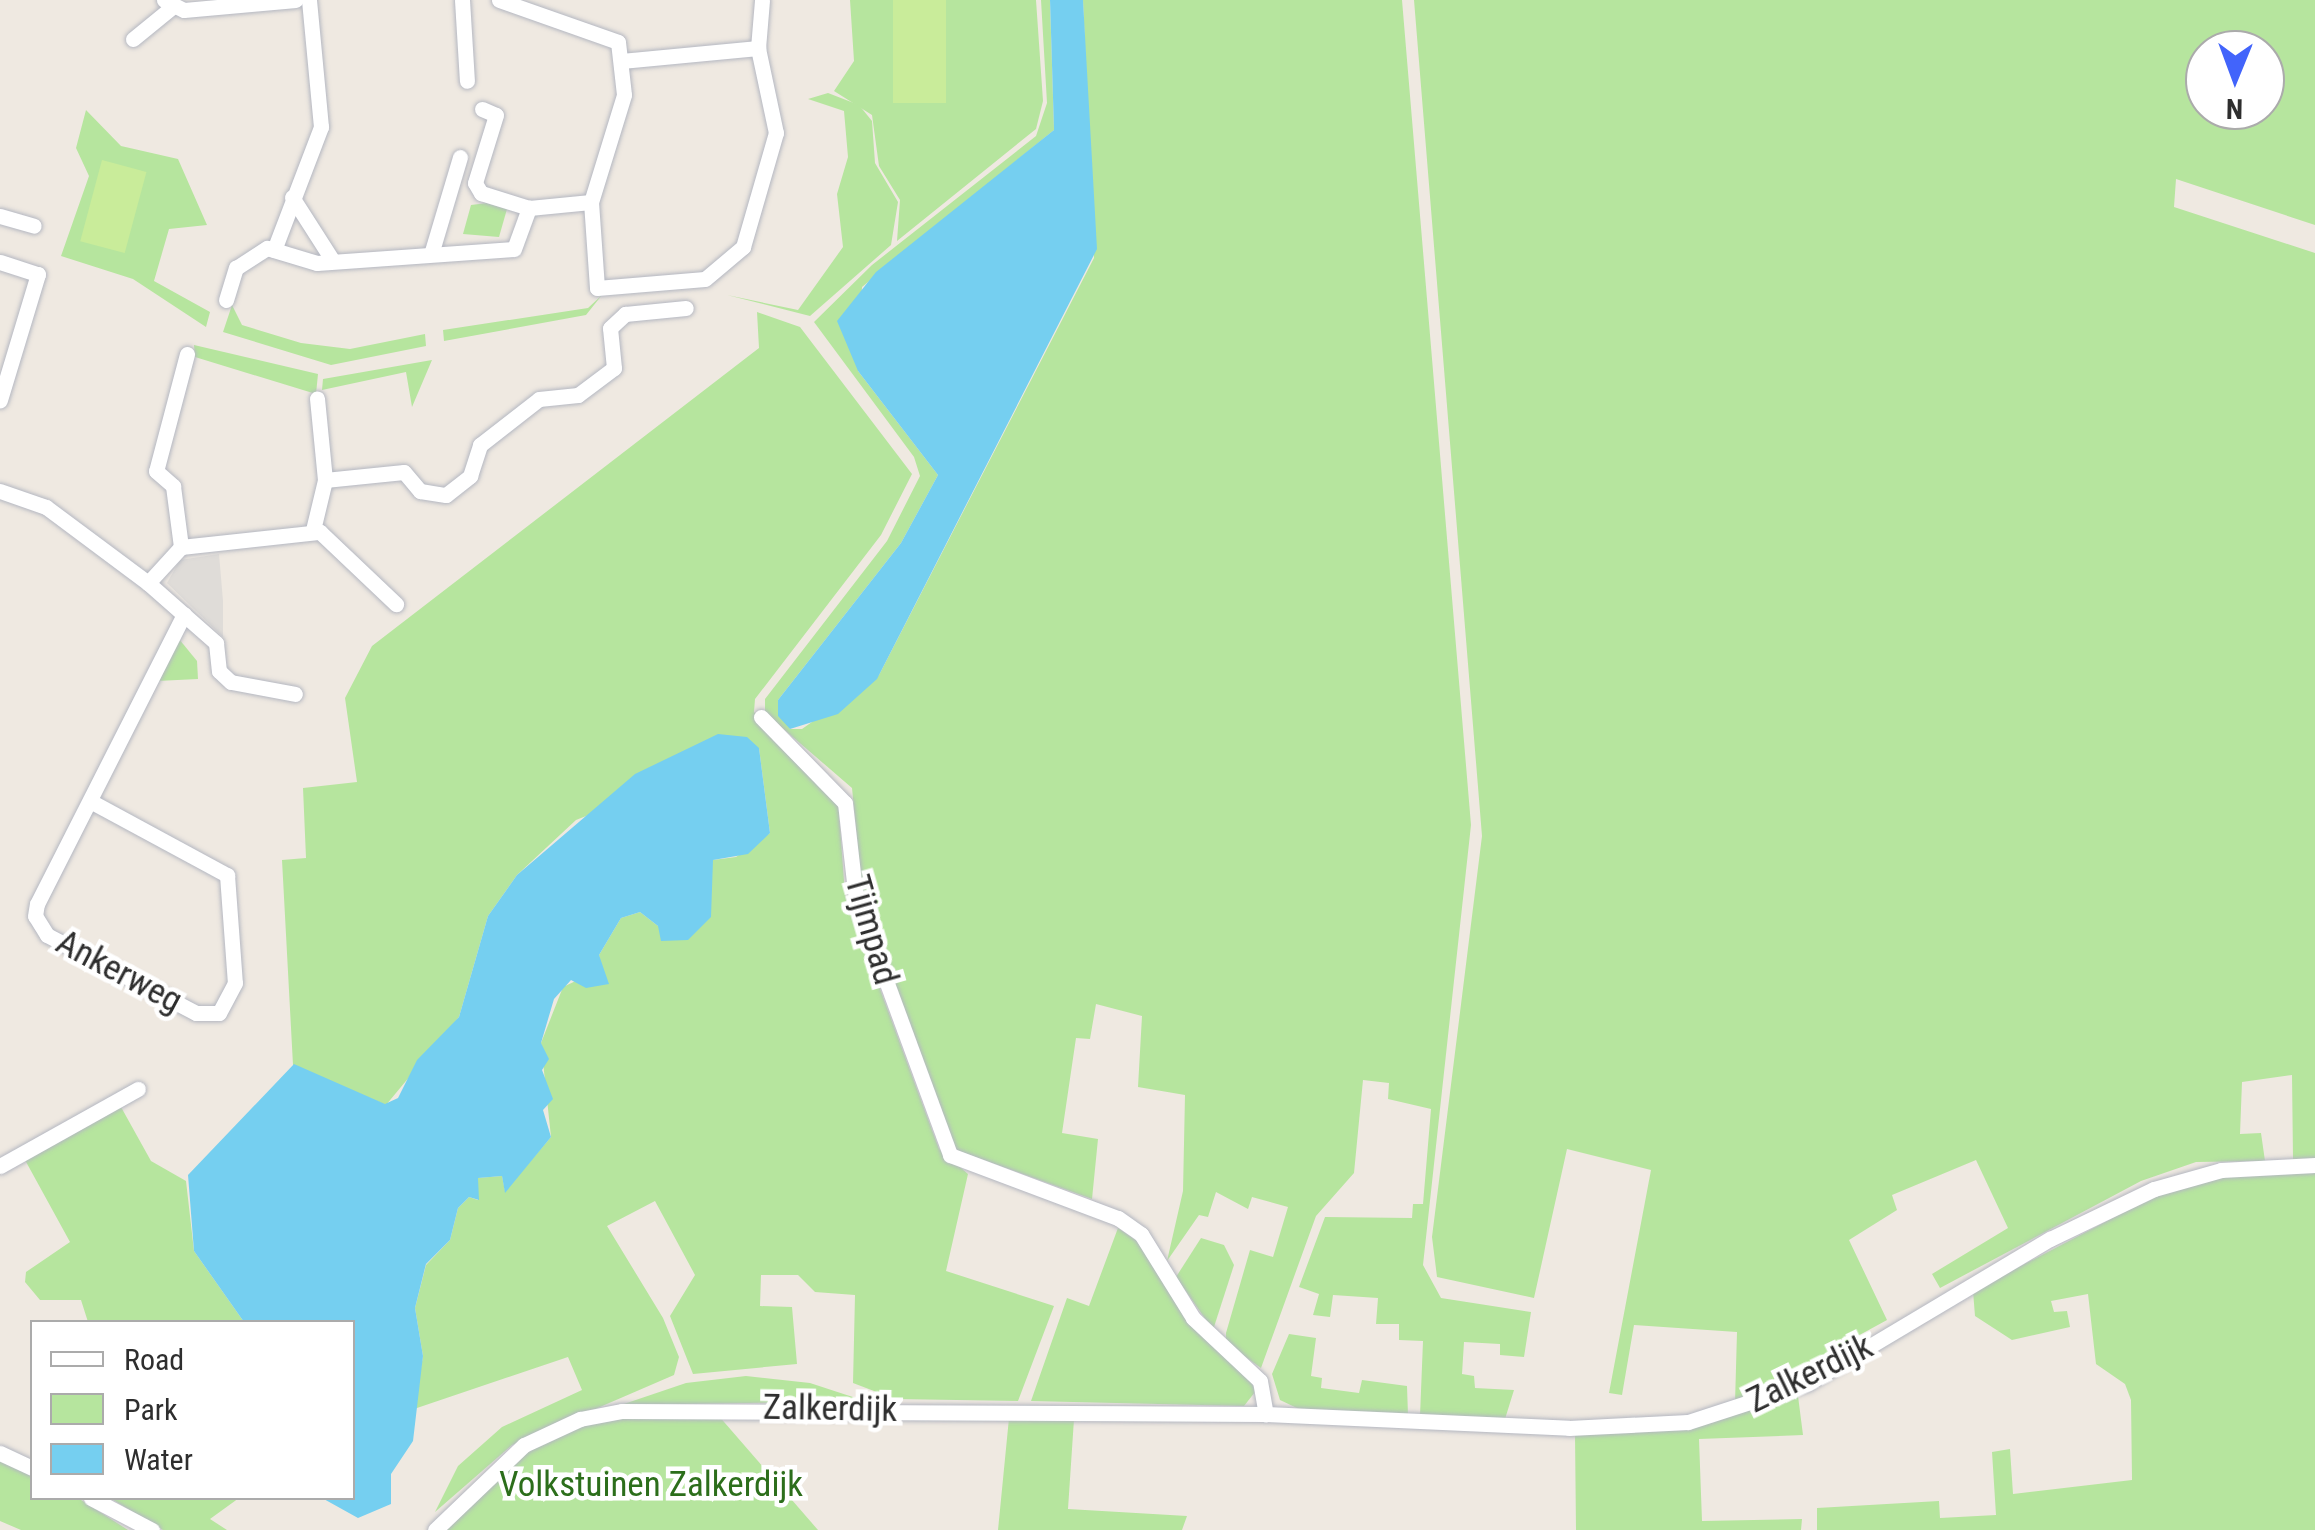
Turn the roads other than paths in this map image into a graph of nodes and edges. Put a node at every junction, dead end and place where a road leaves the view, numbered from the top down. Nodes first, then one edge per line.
1 (296, 0) edge
2 (309, 0) edge
3 (462, 0) edge
4 (762, 0) edge
5 (504, 1) edge
6 (168, 4) edge
7 (133, 40) dead end
8 (758, 48) junction
9 (620, 61) junction
10 (467, 81) dead end
11 (482, 110) dead end
12 (460, 157) dead end
13 (292, 198) junction
14 (590, 202) junction
15 (529, 208) junction
16 (0, 216) edge
17 (34, 226) dead end
18 (274, 250) junction
19 (432, 252) junction
20 (333, 261) junction
21 (0, 262) edge
22 (226, 300) dead end
23 (686, 308) dead end
24 (188, 354) dead end
25 (317, 398) dead end
26 (0, 400) edge
27 (325, 480) junction
28 (0, 491) edge
29 (313, 530) junction
30 (181, 548) junction
31 (148, 583) junction
32 (396, 604) dead end
33 (184, 614) junction
34 (295, 694) dead end
35 (761, 717) dead end
36 (90, 801) junction
37 (138, 1089) dead end
38 (2315, 1165) edge
39 (0, 1166) edge
40 (1266, 1414) junction
41 (0, 1453) edge
42 (30, 1467) edge
43 (95, 1500) edge
44 (149, 1529) edge
45 (435, 1530) edge

1 - 6 street
2 - 13 street
3 - 10 street
4 - 8 street
5 - 9 street
6 - 7 street
8 - 9 street
8 - 14 street
9 - 14 street
11 - 15 street
12 - 19 street
13 - 18 street
13 - 20 street
14 - 15 street
15 - 19 street
16 - 17 street
18 - 20 street
18 - 22 street
19 - 20 street
21 - 26 street
23 - 27 street
24 - 30 street
25 - 27 street
27 - 29 street
28 - 31 street
29 - 30 street
29 - 32 street
30 - 31 street
31 - 33 street
33 - 34 street
33 - 36 street, Ankerweg
35 - 40 street, Tijmpad
36 - 36 street, Ankerweg
37 - 39 street
38 - 40 street, Zalkerdijk
40 - 45 street, Zalkerdijk
41 - 42 street
43 - 44 street

